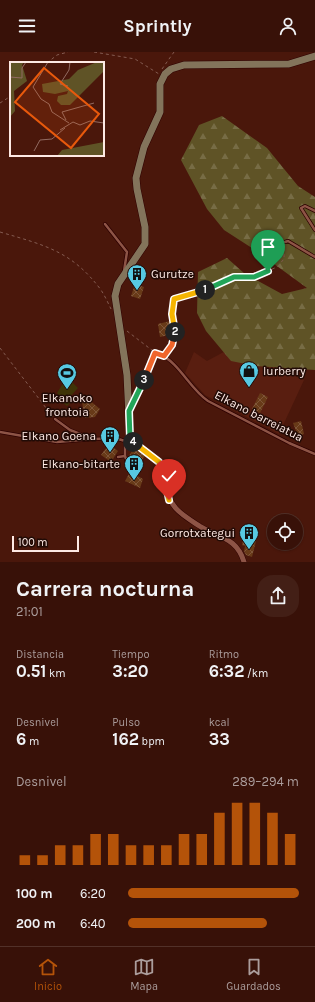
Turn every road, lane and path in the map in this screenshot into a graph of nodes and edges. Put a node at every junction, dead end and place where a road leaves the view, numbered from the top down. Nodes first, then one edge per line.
1 (68, 52) edge
2 (94, 52) edge
3 (174, 52) edge
4 (315, 56) edge
5 (48, 62) edge
6 (10, 97) edge
7 (0, 102) edge
8 (315, 210) edge
9 (105, 224) dead end
10 (315, 230) edge
11 (0, 232) edge
12 (285, 242) joint
13 (315, 257) edge
14 (125, 274) junction
15 (112, 311) dead end
16 (126, 330) dead end
17 (0, 348) edge
18 (155, 353) junction
19 (164, 356) junction
20 (129, 411) junction
21 (54, 419) joint
22 (0, 432) edge
23 (93, 439) junction
24 (127, 439) junction
25 (315, 454) edge
26 (125, 456) junction
27 (118, 457) dead end
28 (131, 473) dead end
29 (244, 562) edge

1 - 5 path
2 - 3 path
4 - 14 street
6 - 7 path
8 - 10 lane
9 - 14 lane
11 - 15 path
12 - 13 lane
12 - 19 path
14 - 20 street
16 - 18 path
17 - 21 path
18 - 19 lane, Elkano barreiatua
18 - 20 lane
19 - 25 lane, Elkano barreiatua
20 - 24 street
21 - 23 lane
22 - 23 lane
23 - 24 lane
24 - 26 lane
24 - 29 street
26 - 27 lane
26 - 28 lane

